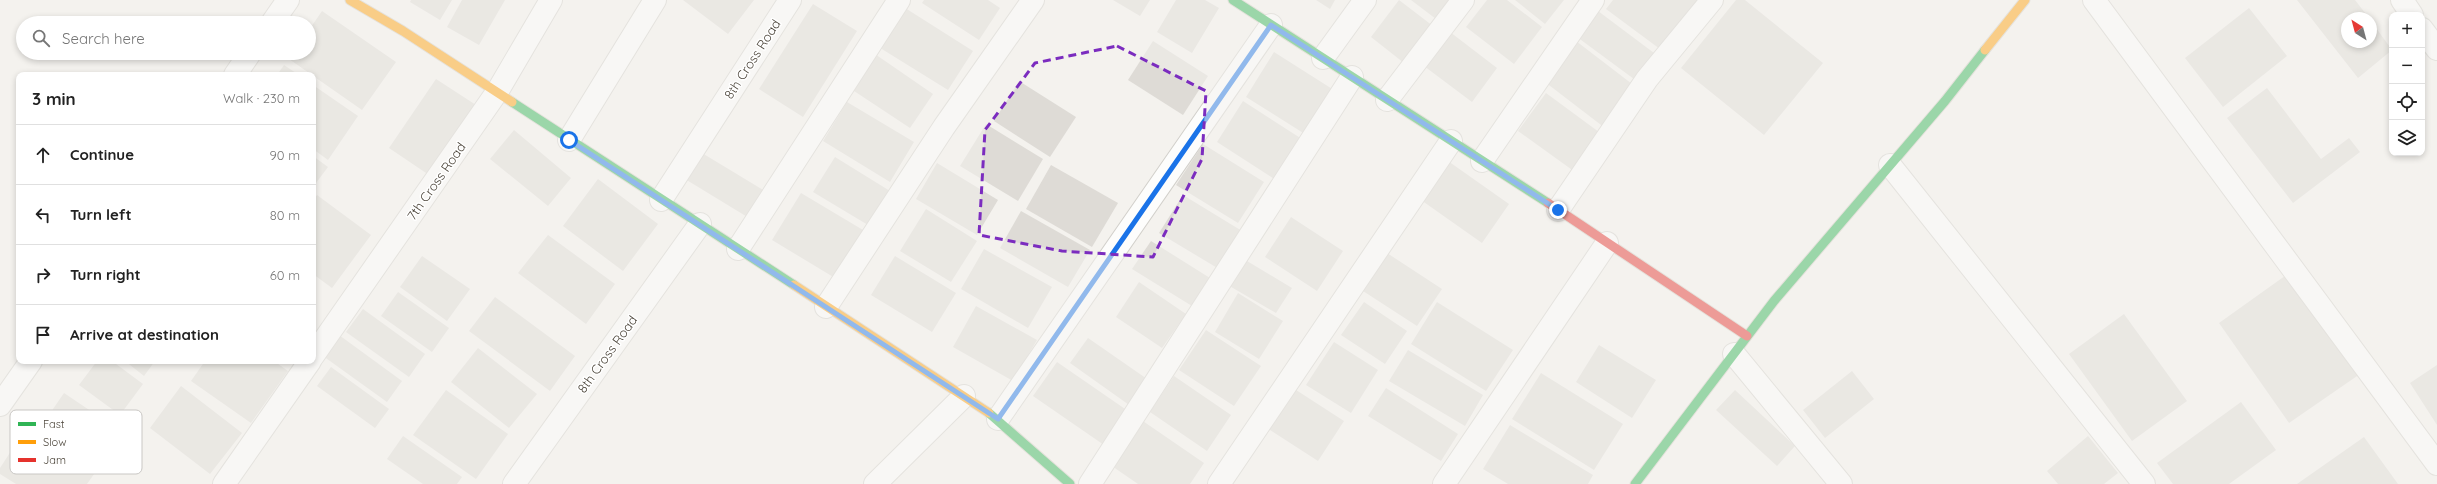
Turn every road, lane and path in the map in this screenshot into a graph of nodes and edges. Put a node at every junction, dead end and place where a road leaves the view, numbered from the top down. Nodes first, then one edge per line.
1 (288, 0) edge
2 (350, 0) edge
3 (551, 0) edge
4 (654, 0) edge
5 (790, 0) edge
6 (899, 0) edge
7 (1033, 0) edge
8 (1233, 0) edge
9 (1365, 0) edge
10 (1463, 0) edge
11 (1593, 0) edge
12 (1712, 0) edge
13 (2025, 0) edge
14 (2094, 0) edge
15 (2402, 0) edge
16 (2410, 12) edge
17 (277, 16) edge
18 (1271, 25) junction
19 (2425, 32) edge
20 (2437, 50) edge
21 (1322, 58) junction
22 (245, 60) edge
23 (237, 72) edge
24 (1352, 77) junction
25 (497, 92) junction
26 (1387, 100) junction
27 (569, 140) junction
28 (1451, 141) junction
29 (1482, 161) junction
30 (1890, 165) junction
31 (661, 200) junction
32 (1558, 210) junction
33 (700, 224) junction
34 (1607, 244) junction
35 (738, 249) junction
36 (826, 307) junction
37 (1747, 336) junction
38 (316, 352) edge
39 (1734, 354) junction
40 (29, 364) edge
41 (308, 364) edge
42 (964, 396) junction
43 (0, 405) edge
44 (998, 419) junction
45 (2437, 464) edge
46 (224, 484) edge
47 (514, 484) edge
48 (875, 484) edge
49 (1070, 484) edge
50 (1090, 484) edge
51 (1219, 484) edge
52 (1444, 484) edge
53 (1635, 484) edge
54 (1841, 484) edge
55 (2144, 484) edge

1 - 17 street
2 - 25 street
3 - 25 street, 7th Cross Road
4 - 27 street
5 - 31 street, 8th Cross Road
6 - 35 street
7 - 36 street
8 - 18 street
9 - 21 street
10 - 26 street
11 - 29 street
12 - 32 street
13 - 30 street
14 - 45 street
15 - 16 street
18 - 21 street
18 - 44 street
19 - 20 street
21 - 24 street
22 - 23 street
24 - 26 street
24 - 50 street
25 - 27 street
25 - 38 street, 7th Cross Road
26 - 28 street
27 - 31 street
28 - 29 street
28 - 51 street
29 - 32 street
30 - 37 street
30 - 55 street
31 - 33 street
32 - 34 street
33 - 35 street
33 - 47 street, 8th Cross Road
34 - 37 street
34 - 52 street
35 - 36 street
36 - 42 street
37 - 39 street
39 - 53 street
39 - 54 street
40 - 43 street
41 - 46 street
42 - 44 street
42 - 48 street
44 - 49 street

